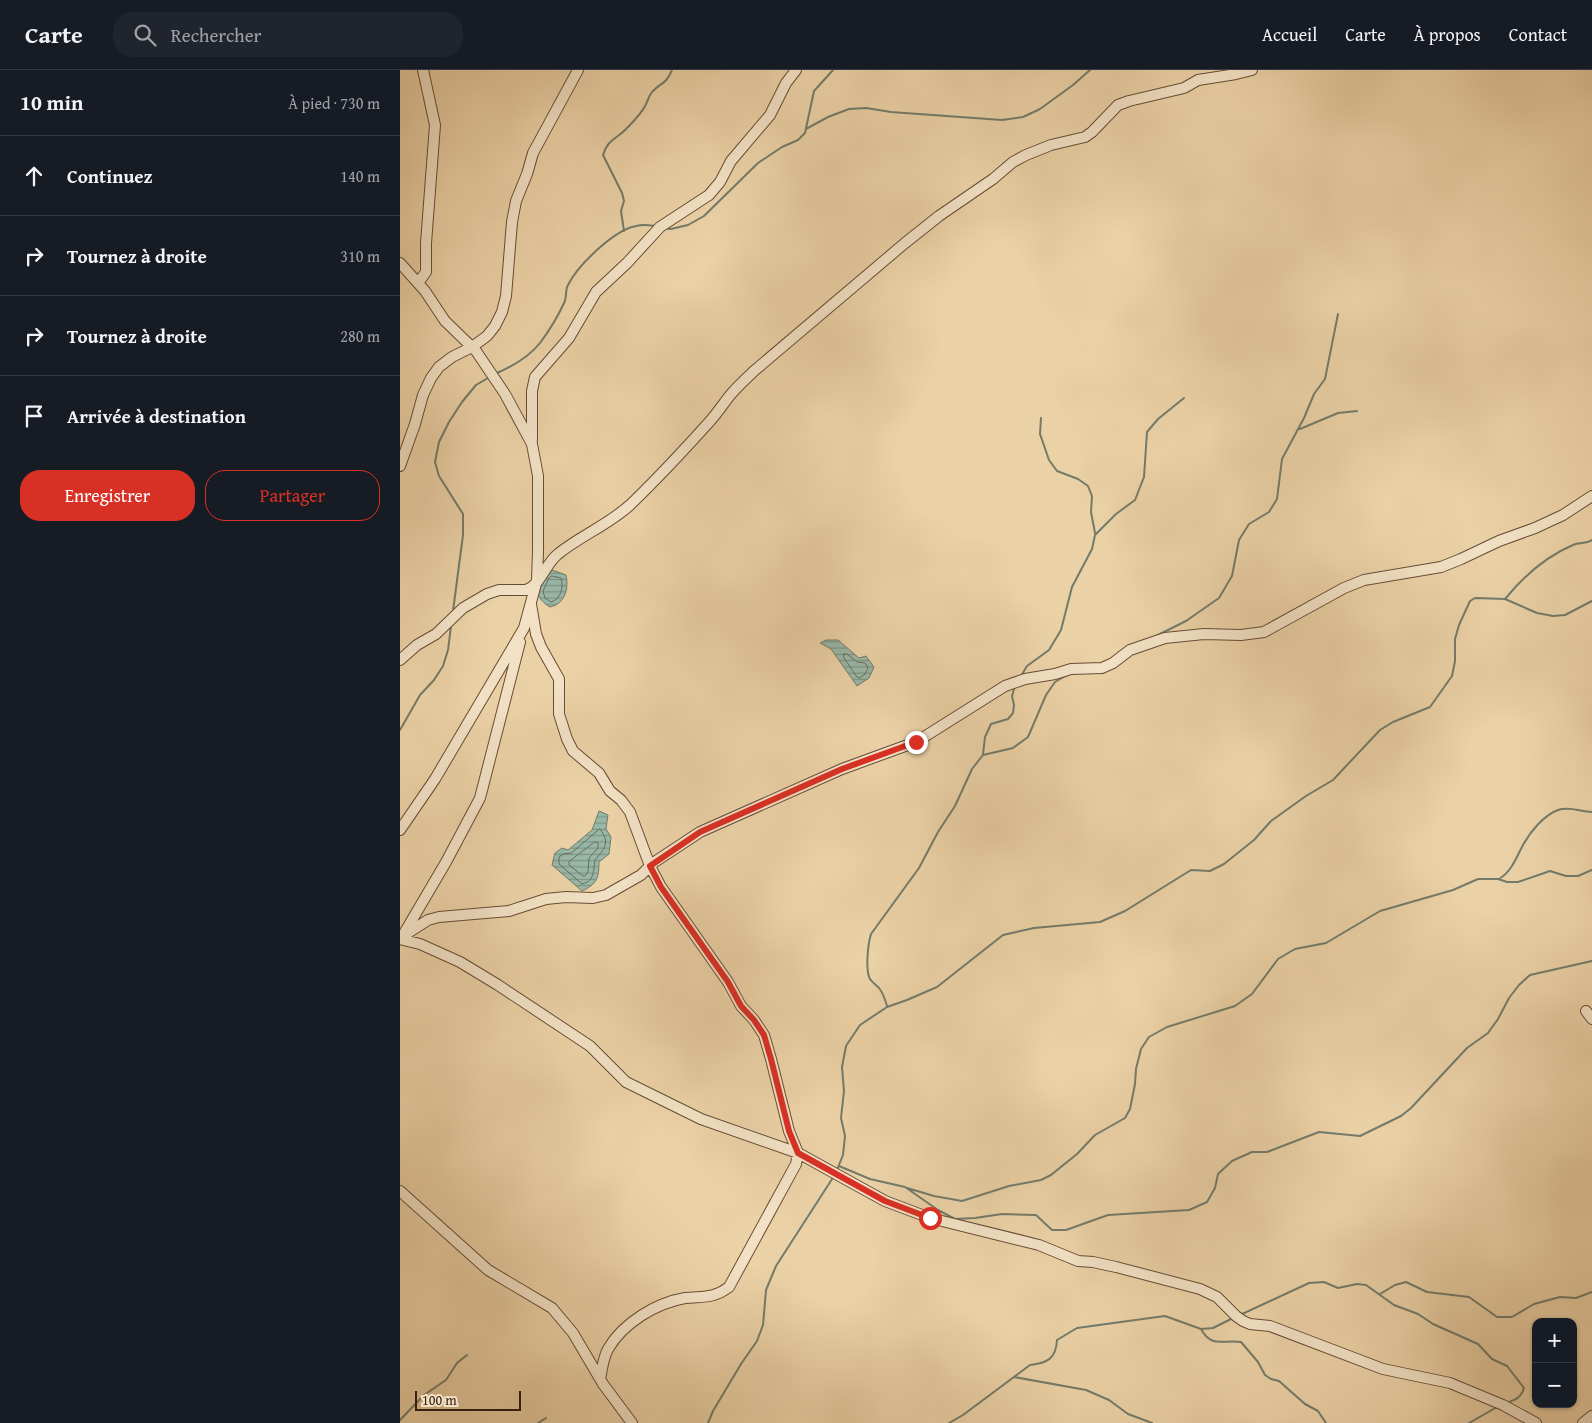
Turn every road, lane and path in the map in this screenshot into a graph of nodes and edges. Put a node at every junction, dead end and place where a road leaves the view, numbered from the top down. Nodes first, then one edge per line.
1 (423, 70) edge
2 (578, 70) edge
3 (796, 70) edge
4 (1252, 70) edge
5 (400, 263) edge
6 (418, 283) junction
7 (472, 347) junction
8 (532, 444) junction
9 (400, 466) edge
10 (1592, 496) edge
11 (536, 583) junction
12 (531, 604) junction
13 (524, 628) junction
14 (400, 660) edge
15 (400, 830) edge
16 (650, 866) junction
17 (400, 939) edge
18 (798, 1153) junction
19 (400, 1191) edge
20 (600, 1379) junction
21 (1592, 1416) edge
22 (632, 1423) edge
23 (1536, 1423) edge
24 (1583, 1423) edge

1 - 6 street
2 - 7 street
3 - 8 street
4 - 11 street
5 - 6 street
6 - 7 street
7 - 8 street
7 - 9 street
8 - 11 street
10 - 16 street
11 - 12 street
11 - 14 street
12 - 13 street
12 - 16 street
13 - 15 street
13 - 17 street
16 - 17 street
16 - 18 street
17 - 18 street
18 - 20 street
18 - 23 street
19 - 20 street
20 - 22 street
21 - 24 street

